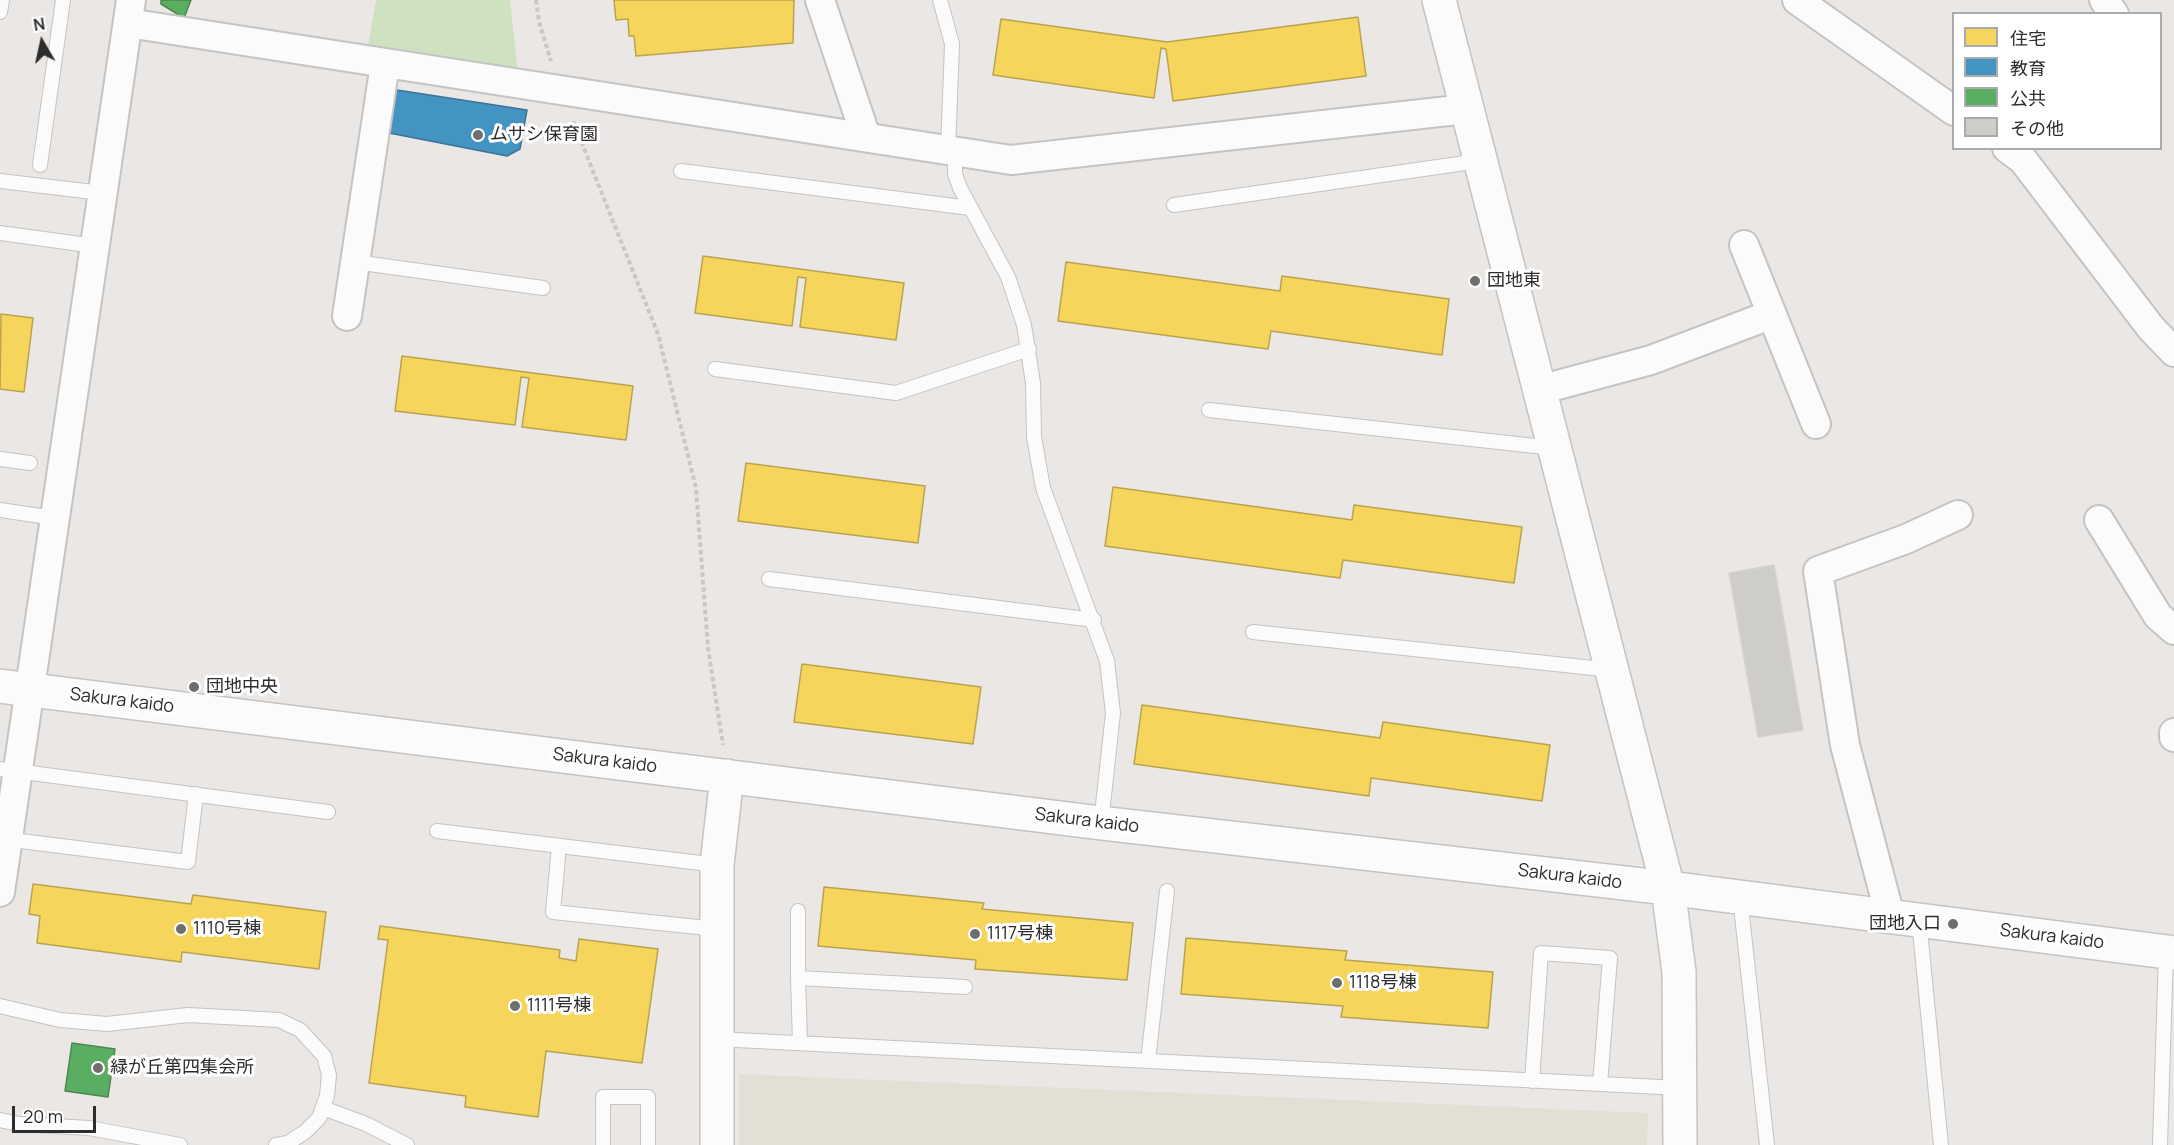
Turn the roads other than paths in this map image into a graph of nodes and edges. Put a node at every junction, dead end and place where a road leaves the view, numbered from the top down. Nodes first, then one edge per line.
1 (2, 0) edge
2 (63, 0) edge
3 (820, 0) edge
4 (940, 0) edge
5 (1439, 0) edge
6 (1797, 0) edge
7 (0, 12) edge
8 (130, 12) edge
9 (385, 64) junction
10 (1466, 109) junction
11 (1952, 110) edge
12 (866, 137) junction
13 (2010, 150) edge
14 (952, 151) junction
15 (1479, 160) junction
16 (40, 165) dead end
17 (681, 171) dead end
18 (0, 181) edge
19 (102, 193) junction
20 (1174, 205) dead end
21 (970, 208) junction
22 (0, 233) edge
23 (1744, 245) dead end
24 (95, 246) junction
25 (355, 262) junction
26 (543, 288) dead end
27 (1770, 315) junction
28 (347, 316) dead end
29 (1029, 349) junction
30 (2174, 352) edge
31 (715, 369) dead end
32 (1539, 390) junction
33 (1209, 410) dead end
34 (1816, 424) dead end
35 (1554, 448) junction
36 (0, 459) edge
37 (30, 463) dead end
38 (0, 510) edge
39 (1958, 515) dead end
40 (54, 518) junction
41 (2099, 520) dead end
42 (769, 579) dead end
43 (1094, 620) junction
44 (2174, 630) edge
45 (1253, 632) dead end
46 (1612, 670) junction
47 (14, 688) edge
48 (8, 770) edge
49 (727, 776) junction
50 (196, 794) junction
51 (328, 812) dead end
52 (1101, 823) junction
53 (437, 831) dead end
54 (4, 838) edge
55 (559, 846) junction
56 (717, 865) junction
57 (1668, 888) junction
58 (1167, 891) dead end
59 (0, 892) edge
60 (1740, 897) junction
61 (798, 911) dead end
62 (1904, 918) junction
63 (717, 929) junction
64 (2170, 953) edge
65 (798, 978) junction
66 (965, 987) dead end
67 (0, 1006) edge
68 (717, 1039) junction
69 (800, 1043) junction
70 (1148, 1061) junction
71 (1532, 1081) junction
72 (1600, 1084) junction
73 (1681, 1089) junction
74 (323, 1108) junction
75 (0, 1120) edge
76 (180, 1145) edge
77 (276, 1145) edge
78 (407, 1145) edge
79 (603, 1145) edge
80 (648, 1145) edge
81 (717, 1145) edge
82 (1680, 1145) edge
83 (1767, 1145) edge
84 (1941, 1145) edge
85 (2160, 1145) edge

1 - 7 lane
2 - 16 lane
3 - 12 street
4 - 14 lane
5 - 10 street
6 - 11 street
8 - 9 street
8 - 19 street
9 - 12 street
9 - 25 street
10 - 14 street
10 - 15 street
12 - 14 street
13 - 30 street
14 - 21 lane
15 - 20 lane
15 - 32 street
17 - 21 lane
18 - 19 lane
19 - 24 street
21 - 29 lane
22 - 24 lane
23 - 27 street
24 - 40 street
25 - 26 lane
25 - 28 street
27 - 32 street
27 - 34 street
29 - 31 lane
29 - 43 lane
32 - 35 street
33 - 35 lane
35 - 46 street
36 - 37 lane
38 - 40 lane
39 - 62 street
40 - 47 street
41 - 44 street
42 - 43 lane
43 - 52 lane
45 - 46 lane
46 - 57 street
47 - 48 street
47 - 49 street, Sakura kaido
48 - 50 lane
48 - 54 street
49 - 52 street, Sakura kaido
49 - 56 street
50 - 51 lane
50 - 54 lane
52 - 57 street, Sakura kaido
53 - 55 lane
54 - 59 street
55 - 56 lane
55 - 63 lane
56 - 63 street
57 - 60 street, Sakura kaido
57 - 73 street
58 - 70 lane
60 - 62 street, Sakura kaido
60 - 83 lane
61 - 65 lane
62 - 64 street, Sakura kaido
62 - 84 lane
63 - 68 street
64 - 85 lane
65 - 66 lane
65 - 69 lane
67 - 74 lane
68 - 69 lane
68 - 81 street
69 - 70 lane
70 - 71 lane
71 - 72 lane
71 - 72 lane
72 - 73 lane
73 - 82 street
74 - 77 lane
74 - 78 lane
75 - 76 lane
79 - 80 lane

